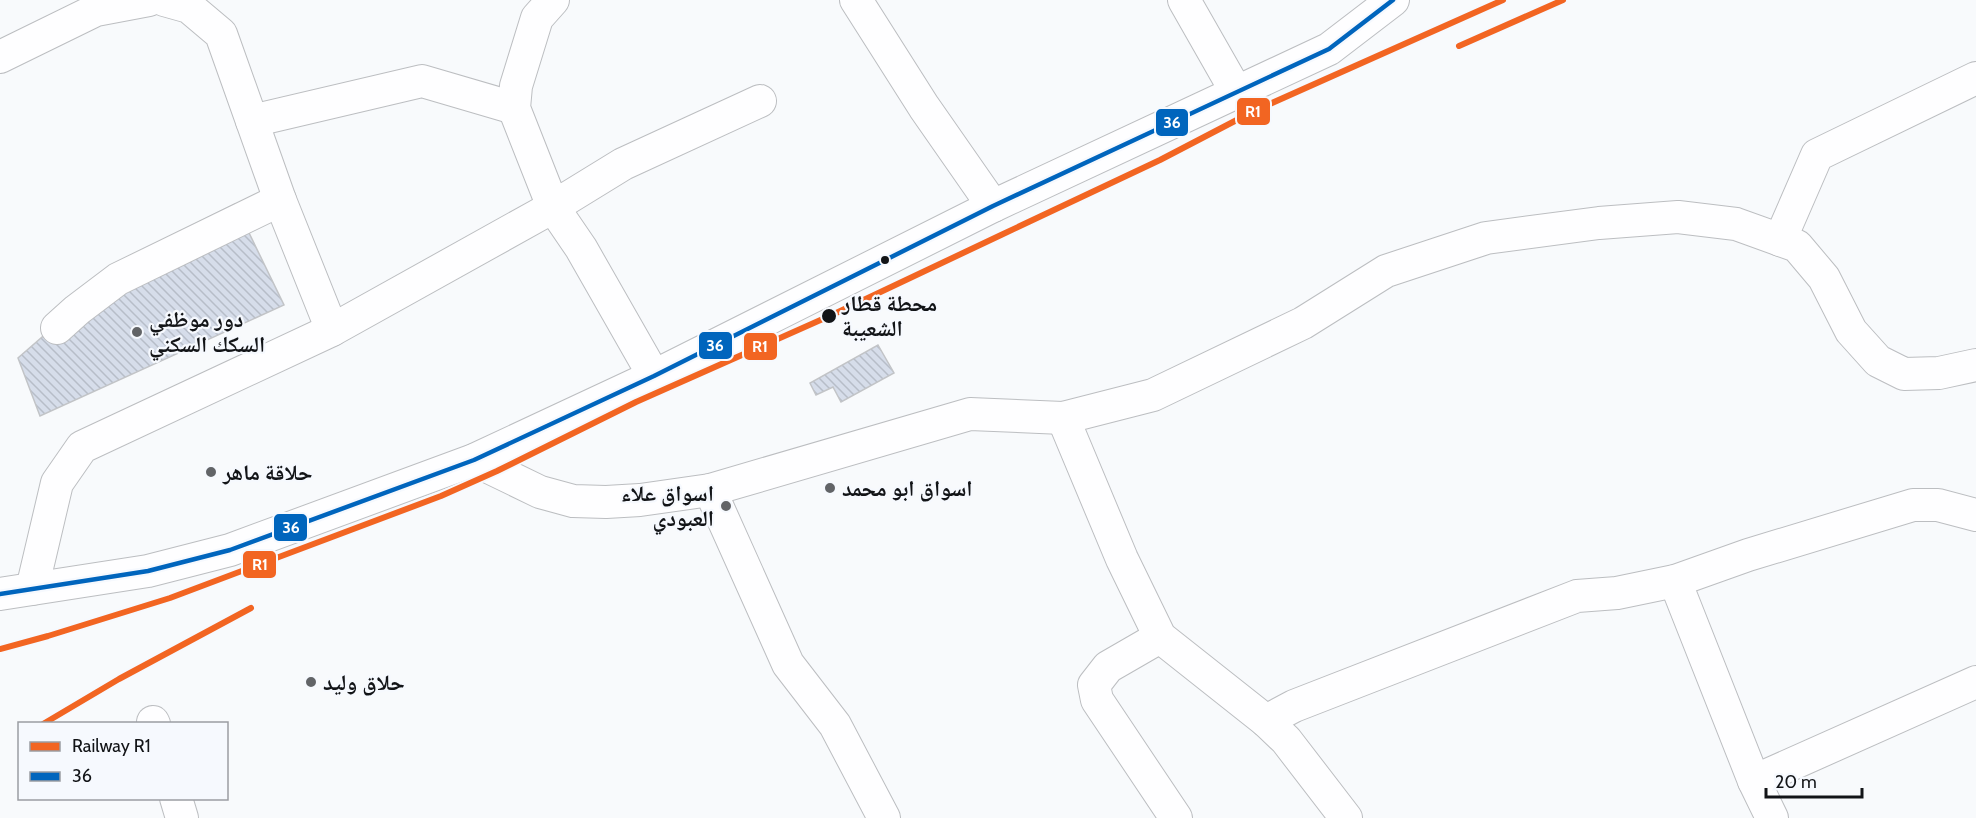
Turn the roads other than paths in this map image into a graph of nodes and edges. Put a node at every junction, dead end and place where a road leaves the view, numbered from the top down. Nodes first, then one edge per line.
1 (149, 0) edge
2 (164, 0) edge
3 (553, 0) edge
4 (856, 0) edge
5 (1184, 0) edge
6 (1393, 0) edge
7 (0, 57) edge
8 (1976, 78) edge
9 (1237, 93) junction
10 (760, 101) dead end
11 (514, 108) junction
12 (252, 121) junction
13 (280, 200) junction
14 (993, 206) junction
15 (552, 207) junction
16 (1780, 240) junction
17 (57, 328) dead end
18 (332, 330) junction
19 (1976, 365) edge
20 (654, 376) junction
21 (1063, 418) junction
22 (474, 460) junction
23 (710, 490) junction
24 (1976, 515) edge
25 (1674, 581) junction
26 (32, 590) junction
27 (0, 594) edge
28 (1160, 637) junction
29 (1976, 682) edge
30 (1266, 721) junction
31 (1754, 781) junction
32 (177, 800) edge
33 (182, 818) edge
34 (884, 818) edge
35 (1176, 818) edge
36 (1346, 818) edge
37 (1772, 818) edge

1 - 7 street
2 - 12 street
3 - 11 street
4 - 14 street
5 - 9 street
6 - 9 street
8 - 16 street
9 - 14 street
10 - 15 street
11 - 12 street
11 - 15 street
12 - 13 street
13 - 17 street
13 - 18 street
14 - 20 street
15 - 18 street
15 - 20 street
16 - 19 street
16 - 21 street
18 - 26 street
20 - 22 street
21 - 23 street
21 - 28 street
22 - 23 street
22 - 26 street
23 - 34 street
24 - 25 street
25 - 30 street
25 - 31 street
26 - 27 street
28 - 30 street
28 - 35 street
29 - 31 street
30 - 36 street
31 - 37 street
32 - 33 street

